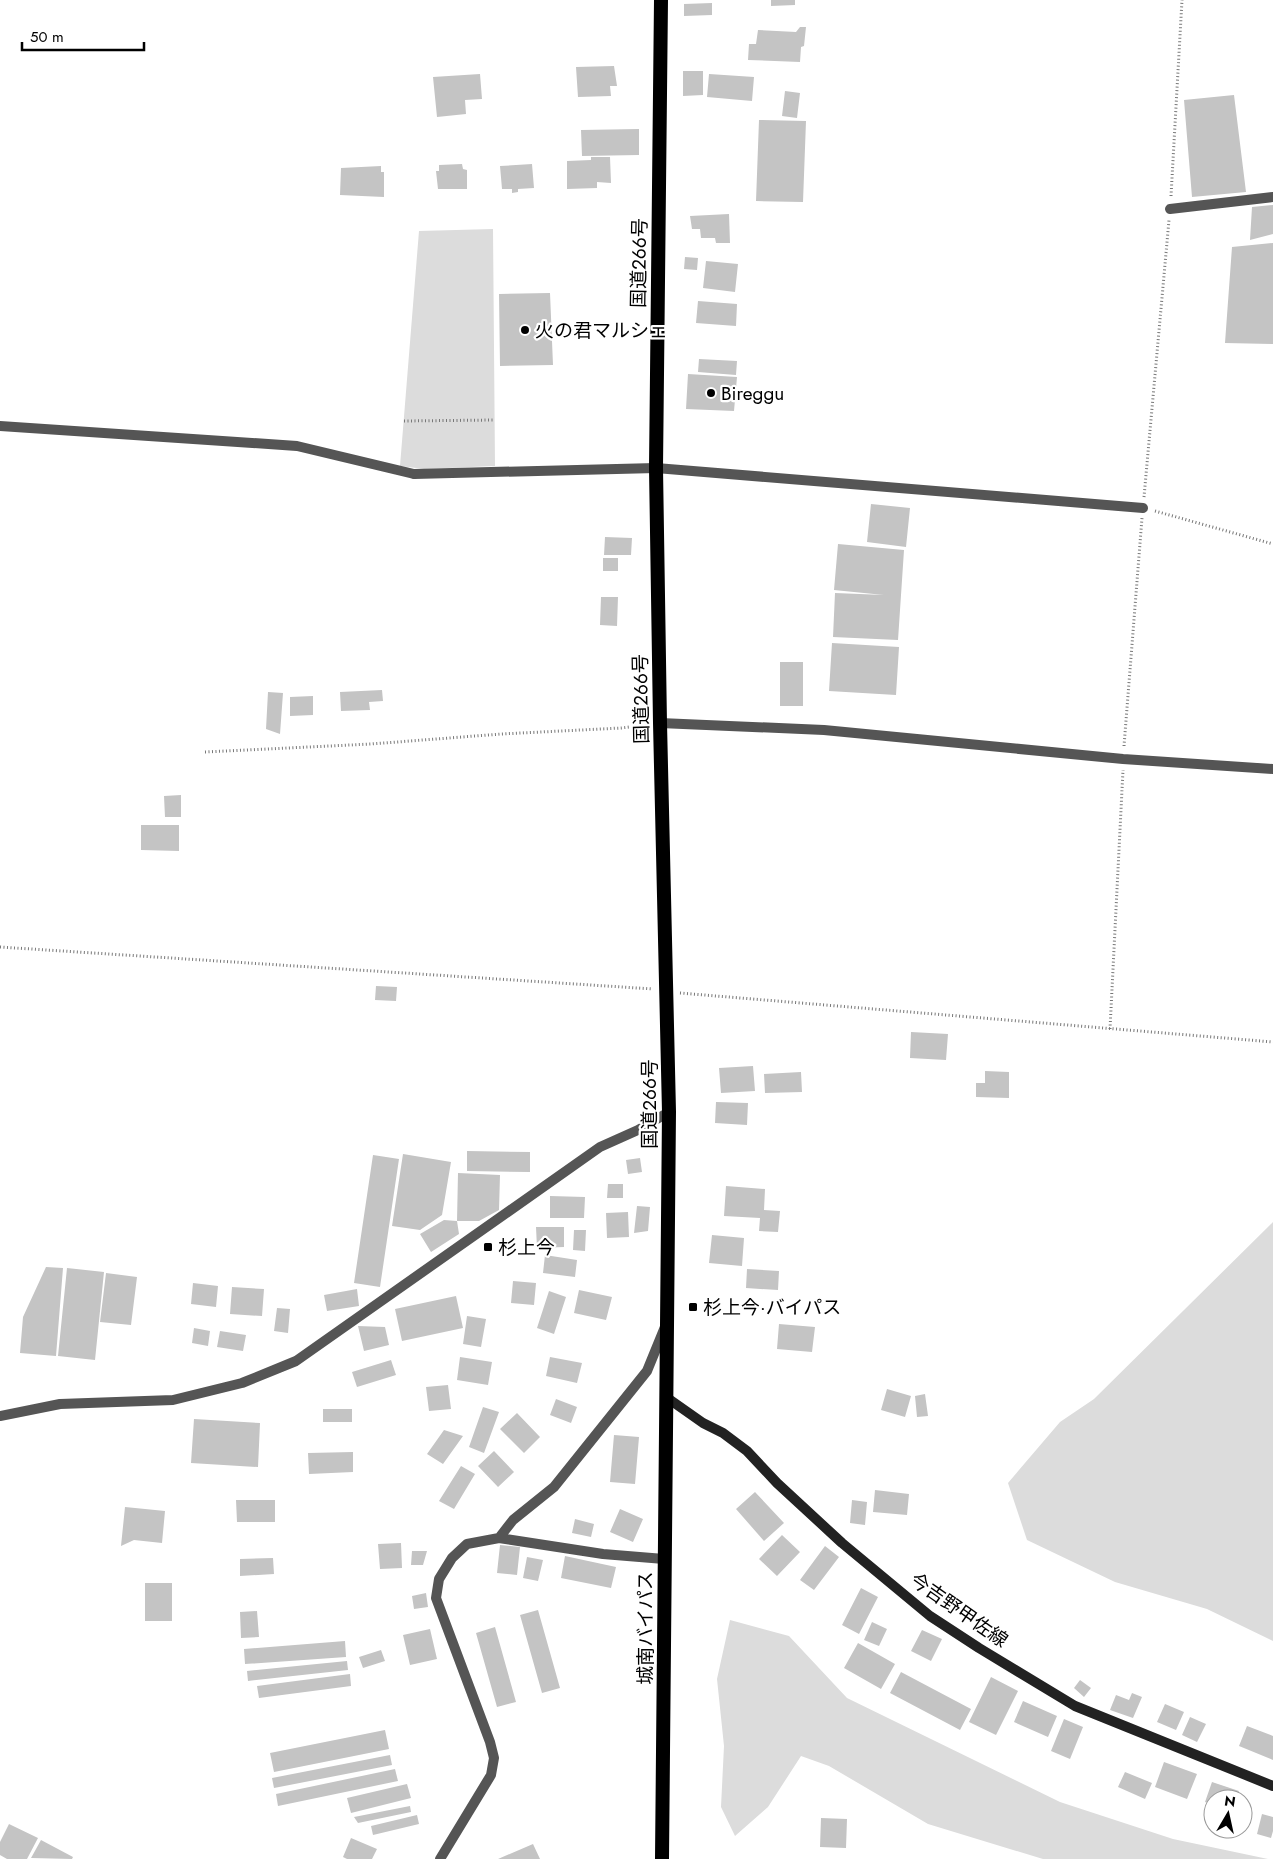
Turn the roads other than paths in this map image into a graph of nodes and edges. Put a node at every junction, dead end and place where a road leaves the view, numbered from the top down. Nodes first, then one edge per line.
1 (661, 0) edge
2 (1273, 197) edge
3 (1170, 208) road end
4 (0, 426) edge
5 (656, 468) junction
6 (1142, 508) road end
7 (660, 723) junction
8 (1273, 769) edge
9 (669, 1112) junction
10 (667, 1321) junction
11 (666, 1397) junction
12 (0, 1416) edge
13 (500, 1538) junction
14 (664, 1559) junction
15 (1273, 1786) edge
16 (440, 1859) edge
17 (662, 1859) edge

1 - 5 highway, 国道266号
2 - 3 street
4 - 5 street
5 - 6 street
5 - 7 highway, 国道266号
7 - 8 street
7 - 9 highway, 国道266号
9 - 10 highway, 国道266号
9 - 12 street
10 - 11 highway, 国道266号
10 - 13 street
11 - 14 highway, 城南バイパス
11 - 15 main road, 今吉野甲佐線
13 - 14 street
13 - 16 street
14 - 17 highway, 城南バイパス

